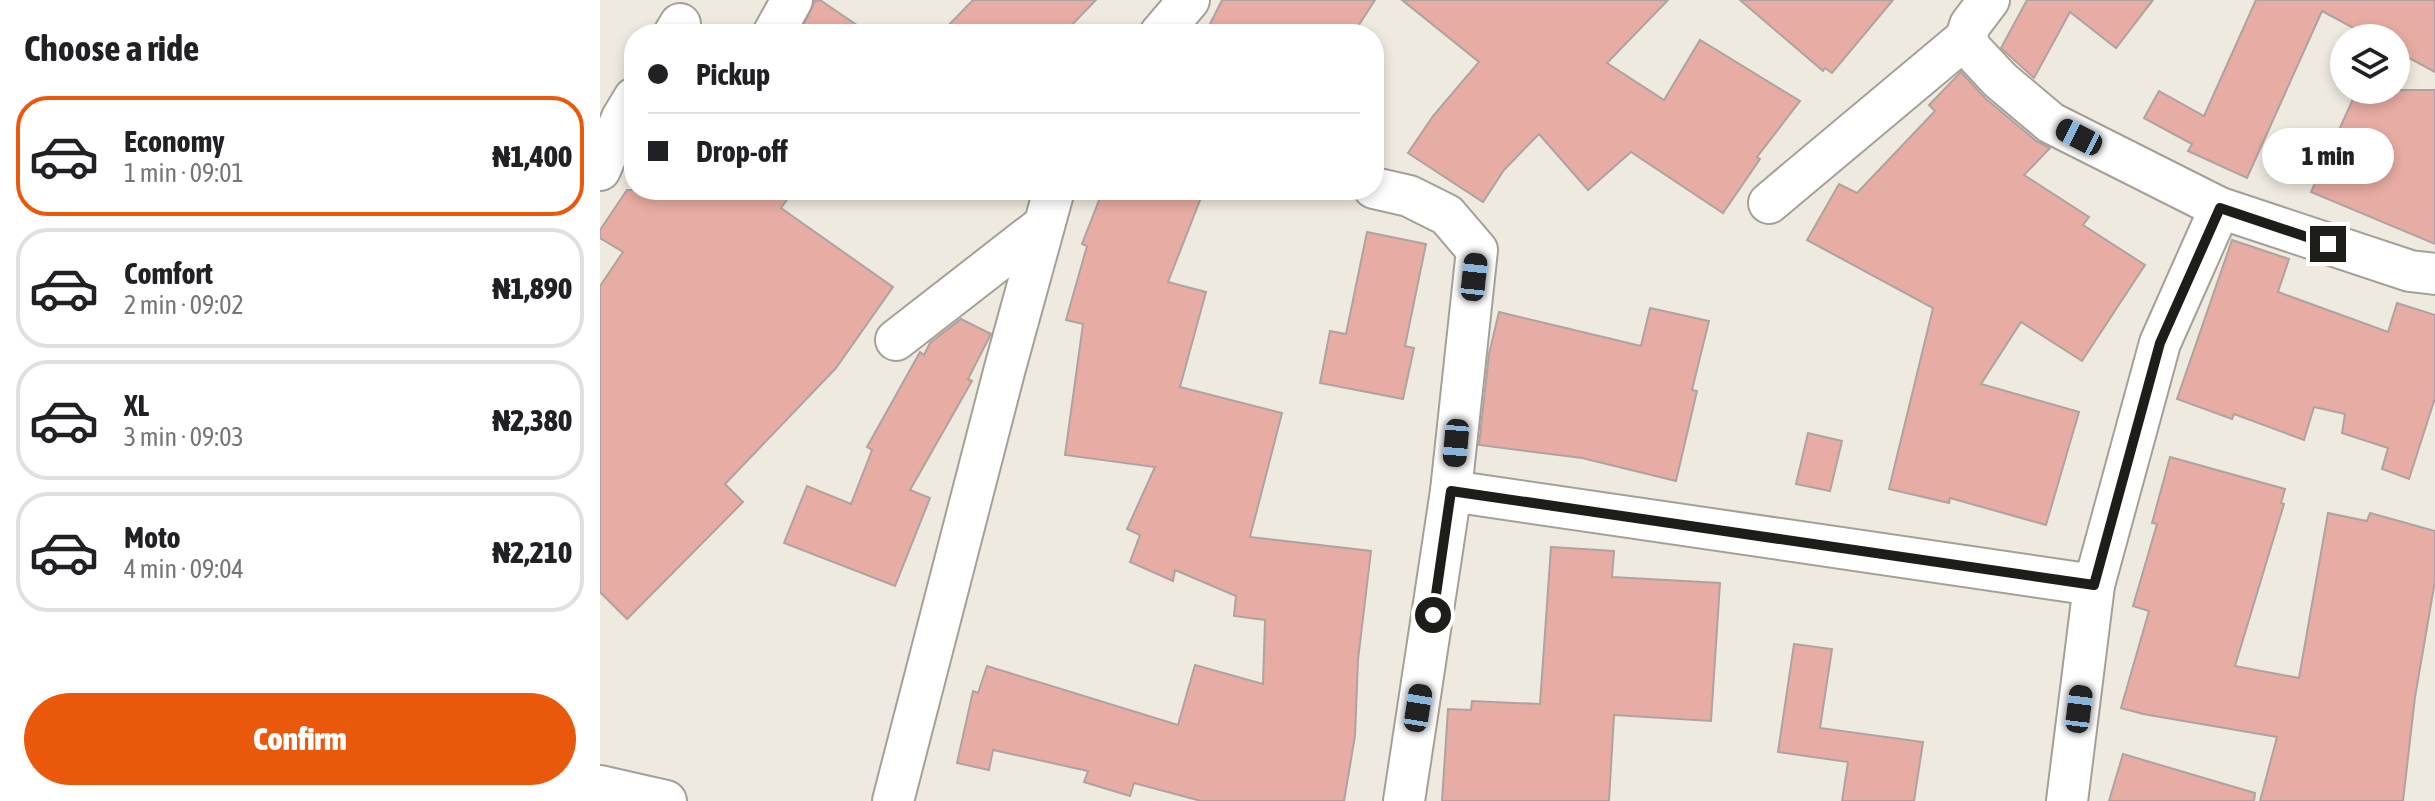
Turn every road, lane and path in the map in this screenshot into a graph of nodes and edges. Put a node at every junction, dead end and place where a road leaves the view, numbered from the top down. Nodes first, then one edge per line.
1 (792, 0) edge
2 (1189, 0) edge
3 (1989, 0) edge
4 (779, 24) edge
5 (1169, 24) edge
6 (1966, 38) junction
7 (624, 115) edge
8 (600, 170) edge
9 (1384, 190) edge
10 (1769, 203) dead end
11 (1049, 207) edge
12 (2220, 208) junction
13 (2435, 274) edge
14 (896, 340) dead end
15 (1451, 491) junction
16 (2094, 585) junction
17 (600, 786) edge
18 (666, 801) edge
19 (893, 801) edge
20 (1404, 801) edge
21 (2067, 801) edge

1 - 4 street
2 - 5 street
3 - 6 street
6 - 10 street
6 - 12 street
7 - 8 street
9 - 15 street
11 - 14 street
11 - 19 street
12 - 13 street
12 - 16 street
15 - 16 street
15 - 20 street
16 - 21 street
17 - 18 street

